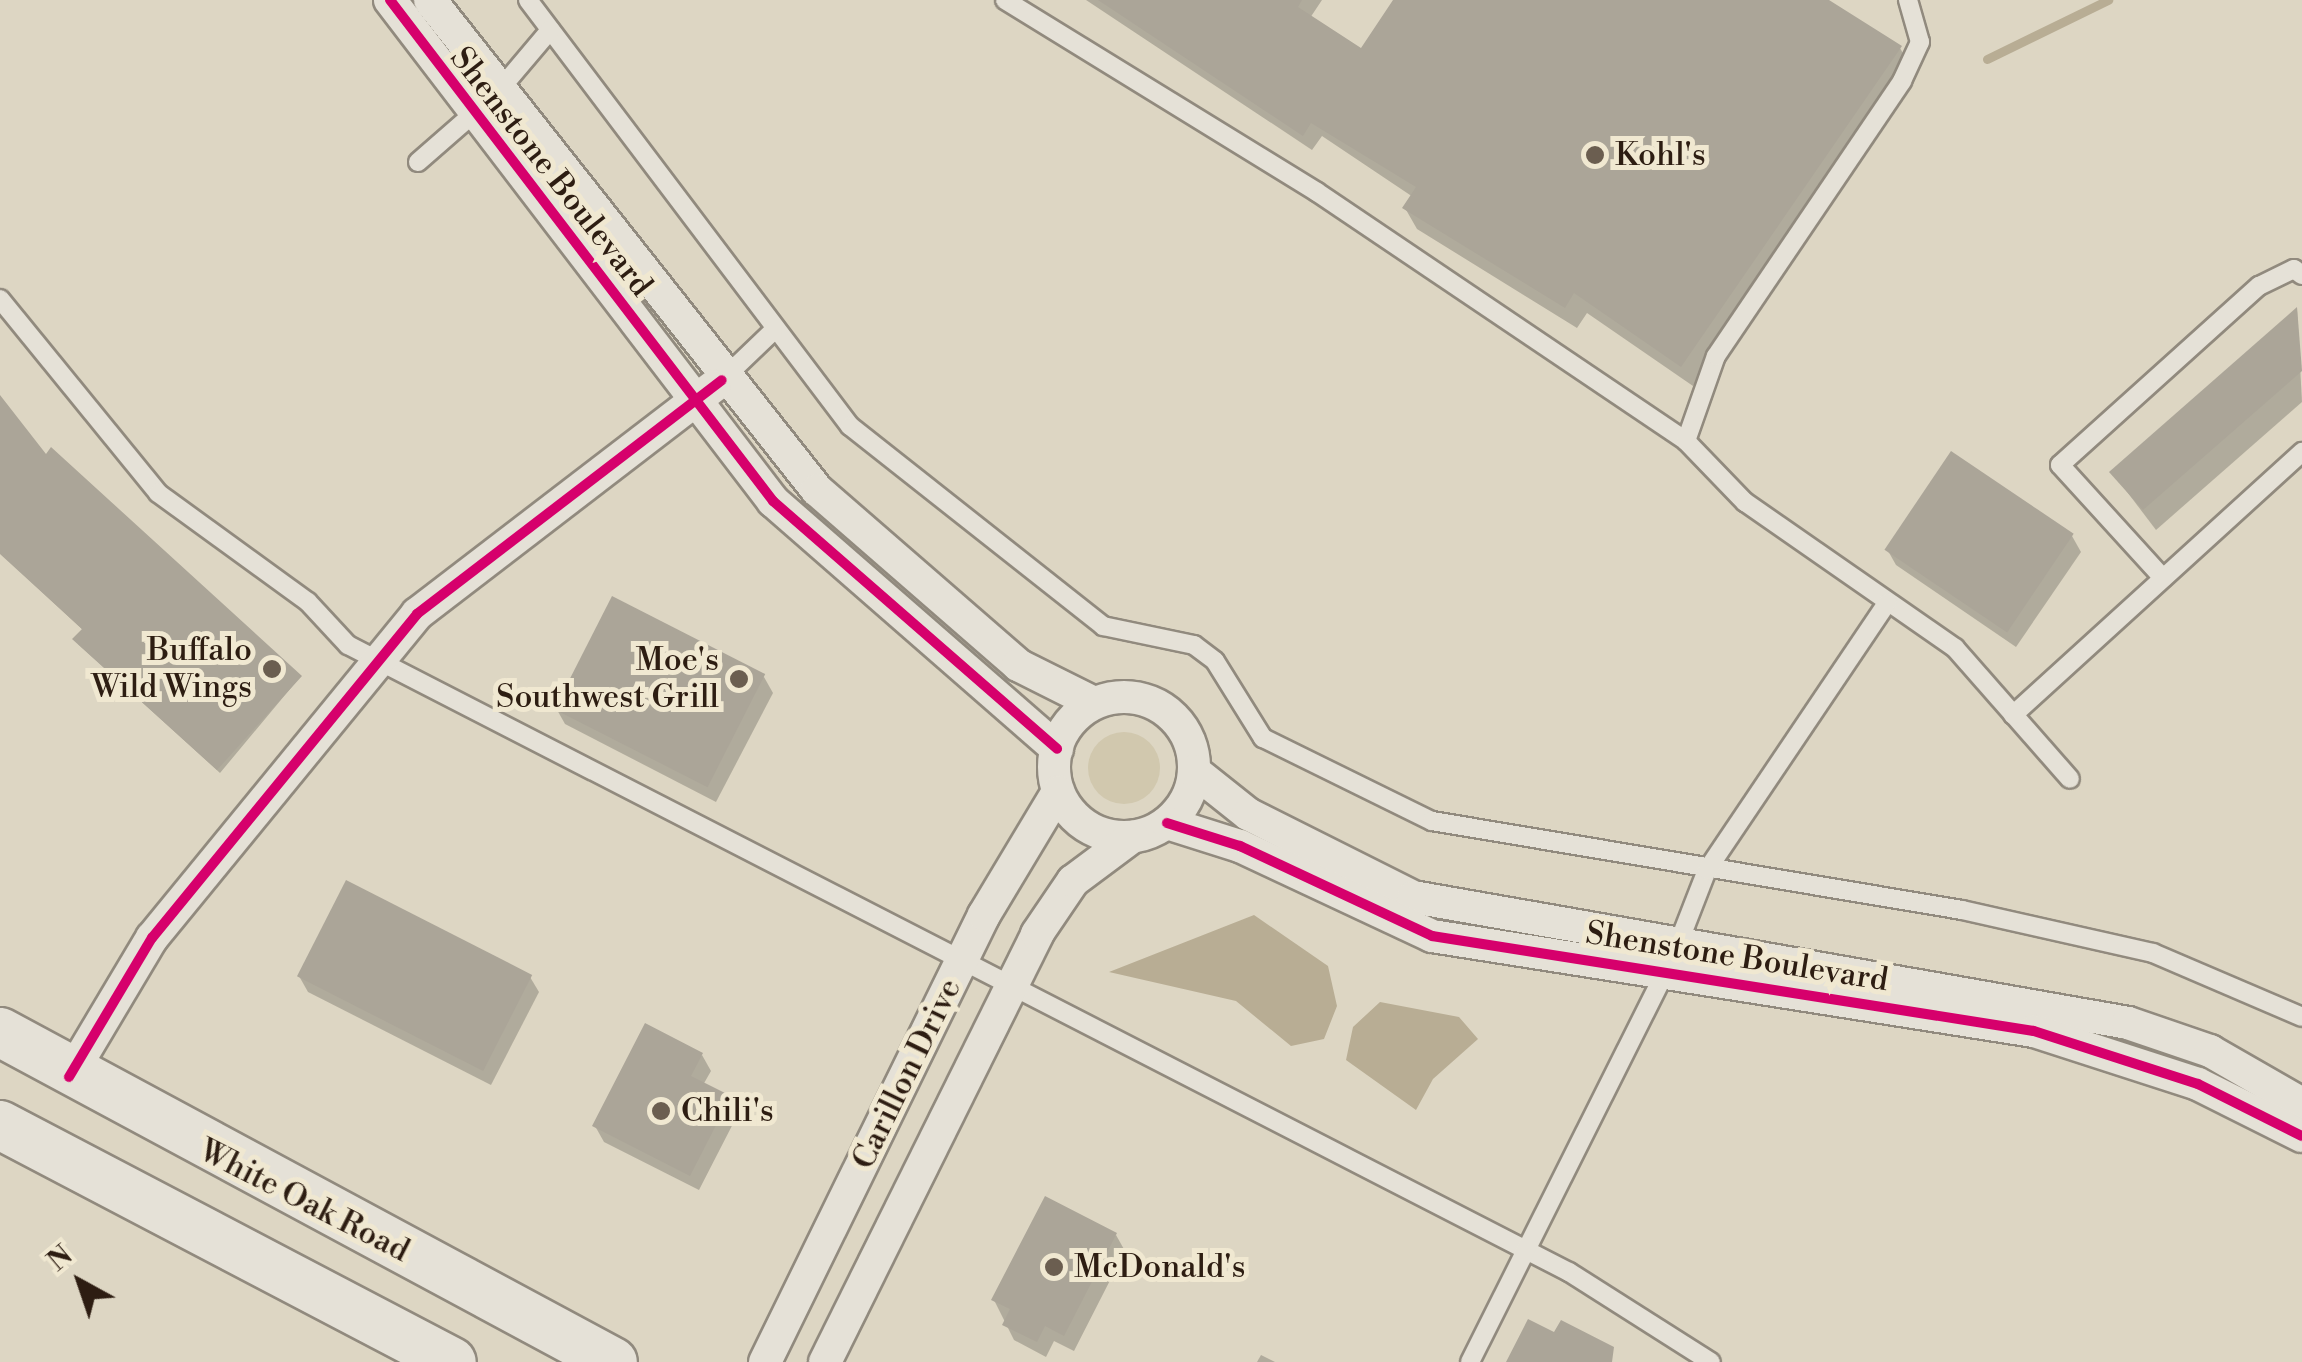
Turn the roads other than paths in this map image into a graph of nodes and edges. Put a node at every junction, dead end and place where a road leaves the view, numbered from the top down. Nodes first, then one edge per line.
1 (390, 0) edge
2 (430, 0) edge
3 (528, 0) edge
4 (1005, 0) edge
5 (1908, 0) edge
6 (550, 30) junction
7 (484, 104) junction
8 (418, 162) dead end
9 (2302, 275) edge
10 (0, 299) edge
11 (773, 331) junction
12 (709, 390) junction
13 (1686, 441) junction
14 (2302, 452) edge
15 (2164, 578) junction
16 (1887, 602) junction
17 (378, 661) junction
18 (1092, 702) junction
19 (2013, 715) junction
20 (1056, 748) junction
21 (1194, 771) junction
22 (2070, 779) dead end
23 (1058, 792) junction
24 (1166, 823) junction
25 (1132, 837) junction
26 (1707, 870) junction
27 (1682, 939) junction
28 (962, 960) junction
29 (1665, 970) junction
30 (1011, 988) junction
31 (2302, 1017) edge
32 (0, 1032) edge
33 (69, 1076) junction
34 (2302, 1104) edge
35 (0, 1125) edge
36 (2302, 1136) edge
37 (1528, 1254) junction
38 (452, 1362) edge
39 (613, 1362) edge
40 (766, 1362) edge
41 (824, 1362) edge
42 (1470, 1362) edge
43 (1711, 1362) edge

1 - 7 street, Shenstone Boulevard
2 - 7 street, Shenstone Boulevard
3 - 6 lane
4 - 13 lane
5 - 13 lane
6 - 7 lane
6 - 11 lane
7 - 8 lane
7 - 12 street, Shenstone Boulevard
9 - 15 lane
10 - 17 lane
11 - 12 lane
11 - 26 lane
12 - 17 street
12 - 18 street, Shenstone Boulevard
12 - 20 street, Shenstone Boulevard
13 - 16 lane
14 - 15 lane
15 - 19 lane
16 - 19 lane
16 - 26 lane
17 - 28 lane
17 - 33 street
18 - 20 street
18 - 21 street
19 - 22 lane
20 - 23 street
21 - 24 street
21 - 27 street, Shenstone Boulevard
23 - 25 street
23 - 28 street, Carillon Drive
24 - 25 street
24 - 29 street, Shenstone Boulevard
25 - 30 street, Carillon Drive
26 - 27 lane
26 - 31 lane
27 - 29 lane
27 - 34 street, Shenstone Boulevard
28 - 30 lane
28 - 40 street, Carillon Drive
29 - 36 street, Shenstone Boulevard
29 - 37 lane
30 - 37 lane
30 - 41 street, Carillon Drive
32 - 33 main road, White Oak Road
33 - 39 main road, White Oak Road
35 - 38 main road
37 - 42 lane
37 - 43 lane

